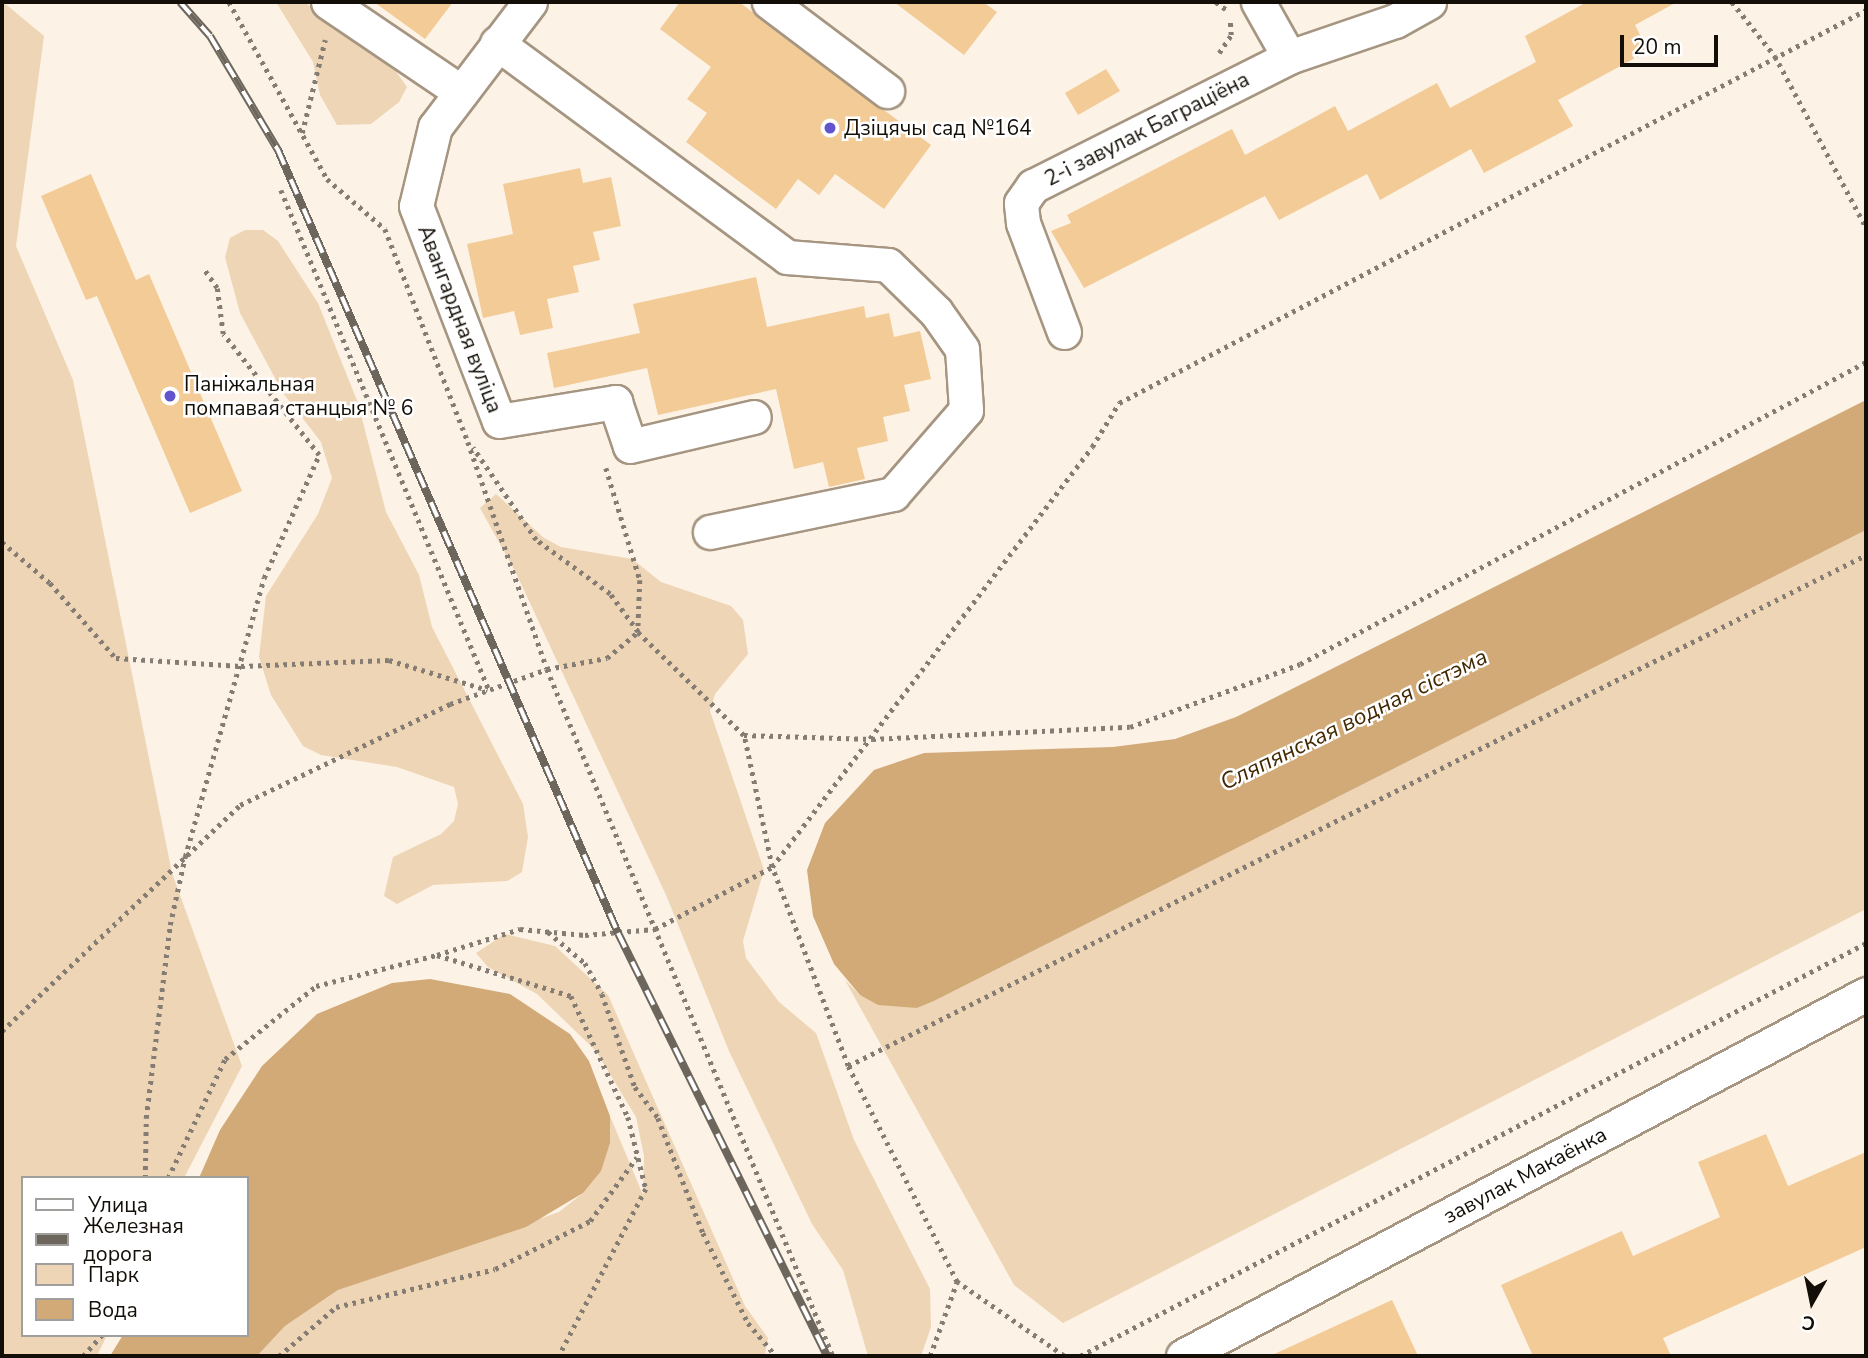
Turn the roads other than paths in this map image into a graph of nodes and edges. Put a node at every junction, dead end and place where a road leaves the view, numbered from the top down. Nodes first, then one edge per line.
1 (530, 2) edge
2 (769, 2) edge
3 (1258, 2) edge
4 (1429, 2) edge
5 (331, 4) edge
6 (497, 43) junction
7 (1289, 57) junction
8 (887, 91) dead end
9 (461, 92) junction
10 (1064, 332) dead end
11 (754, 417) dead end
12 (710, 532) dead end
13 (1866, 994) edge
14 (1183, 1356) edge

1 - 6 street, Авангардная вуліца
2 - 8 street
3 - 7 street
4 - 7 street, 2-і завулак Баграціёна
5 - 9 street
6 - 9 street, Авангардная вуліца
6 - 12 street
7 - 10 street, 2-і завулак Баграціёна
9 - 11 street, Авангардная вуліца
13 - 14 street, завулак Макаёнка

